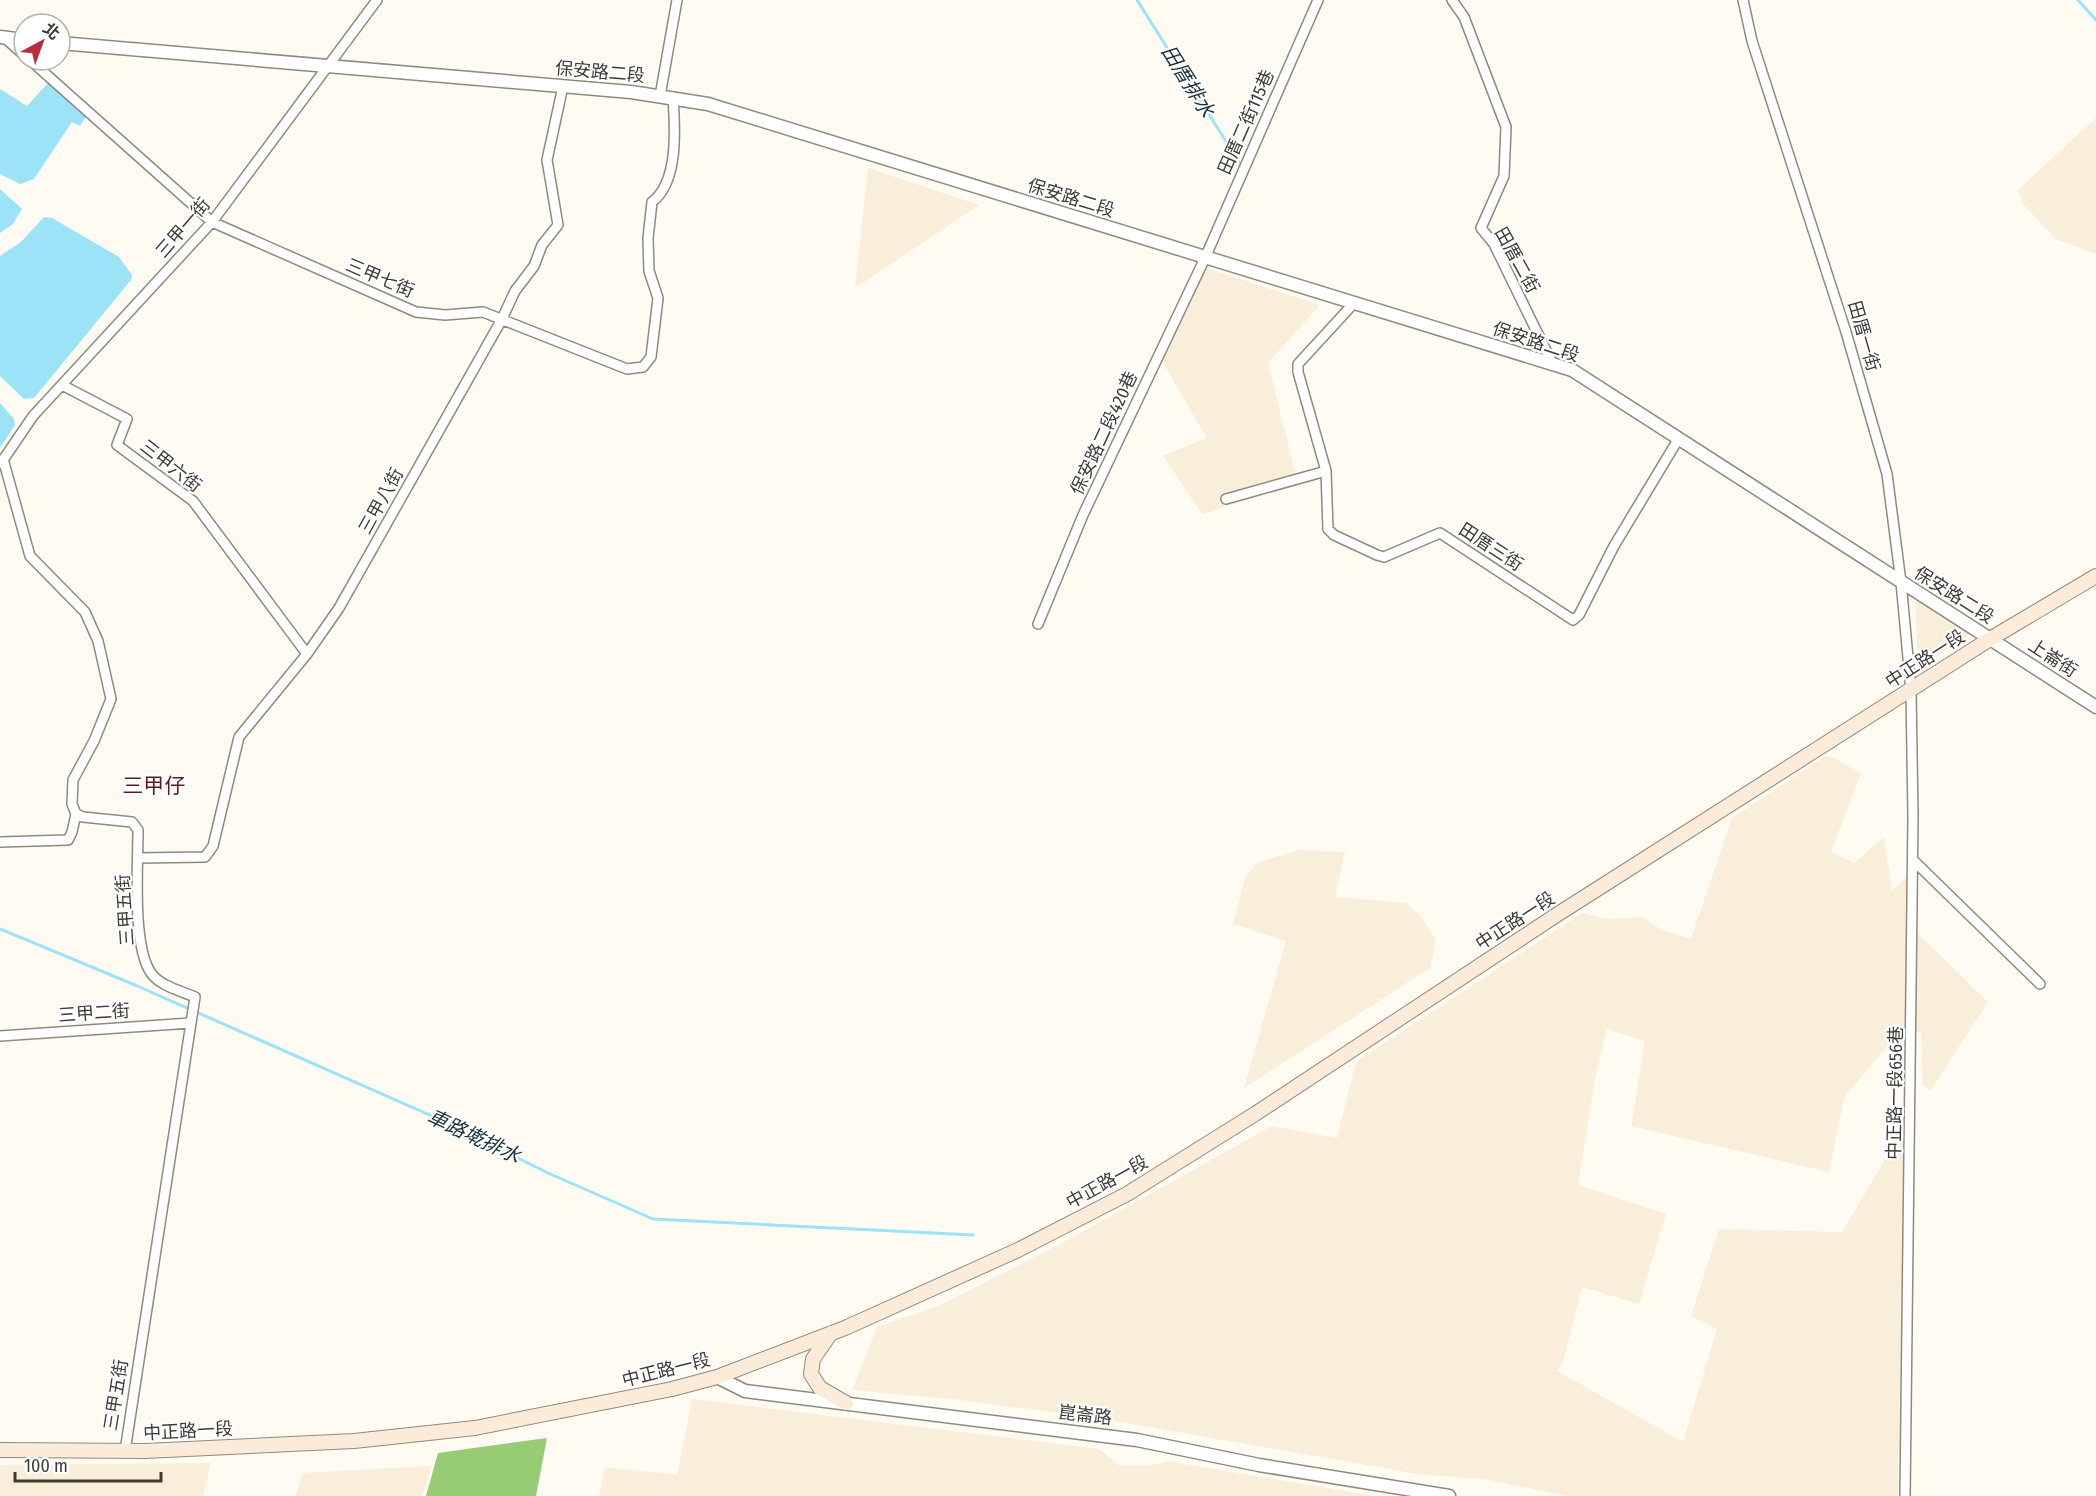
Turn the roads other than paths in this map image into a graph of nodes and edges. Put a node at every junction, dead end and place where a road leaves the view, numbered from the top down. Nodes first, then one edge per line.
1 (377, 0) edge
2 (677, 0) edge
3 (1318, 0) edge
4 (1452, 0) edge
5 (1743, 0) edge
6 (72, 44) edge
7 (330, 65) junction
8 (43, 72) edge
9 (563, 86) junction
10 (660, 96) junction
11 (673, 97) junction
12 (212, 222) junction
13 (1205, 258) junction
14 (1355, 302) junction
15 (502, 319) junction
16 (1553, 365) junction
17 (62, 385) junction
18 (1679, 438) junction
19 (2, 462) edge
20 (1326, 471) junction
21 (1226, 499) dead end
22 (2096, 576) edge
23 (1901, 582) junction
24 (1038, 624) dead end
25 (1990, 639) junction
26 (307, 654) junction
27 (1911, 690) junction
28 (2096, 707) edge
29 (76, 814) junction
30 (0, 842) edge
31 (138, 858) junction
32 (1913, 860) junction
33 (2040, 984) dead end
34 (191, 1023) junction
35 (0, 1036) edge
36 (831, 1333) junction
37 (717, 1377) junction
38 (846, 1403) junction
39 (0, 1450) edge
40 (125, 1451) junction
41 (1449, 1496) edge
42 (1905, 1496) edge

1 - 7 street, 三甲一街
2 - 10 street
3 - 13 street, 田厝二街115巷
4 - 16 street, 田厝二街
5 - 23 street, 田厝一街
6 - 7 street, 保安路二段
7 - 9 street, 保安路二段
7 - 12 street, 三甲一街
8 - 12 street, 三甲七街
9 - 10 street, 保安路二段
9 - 15 street, 三甲八街
10 - 11 street, 保安路二段
11 - 13 street, 保安路二段
11 - 15 street, 三甲七街
12 - 15 street, 三甲七街
12 - 17 street, 三甲一街
13 - 14 street, 保安路二段
13 - 24 street, 保安路二段420巷
14 - 16 street, 保安路二段
14 - 20 street, 田厝三街
15 - 26 street, 三甲八街
16 - 18 street, 保安路二段
17 - 19 street, 三甲一街
17 - 26 street, 三甲六街
18 - 20 street, 田厝三街
18 - 23 street, 保安路二段
19 - 29 street
20 - 21 street
22 - 25 main road, 中正路一段
23 - 25 street, 保安路二段
23 - 27 street, 田厝一街
25 - 27 main road, 中正路一段
25 - 28 street, 上崙街
26 - 31 street, 三甲八街
27 - 32 street, 中正路一段656巷
27 - 36 main road, 中正路一段
29 - 30 street
29 - 31 street, 三甲五街
31 - 34 street, 三甲五街
32 - 33 street
32 - 42 street, 中正路一段656巷
34 - 35 street, 三甲二街
34 - 40 street, 三甲五街
36 - 37 main road, 中正路一段
36 - 38 main road
37 - 38 street, 崑崙路
37 - 40 main road, 中正路一段
38 - 41 street, 崑崙路
39 - 40 main road, 中正路一段

